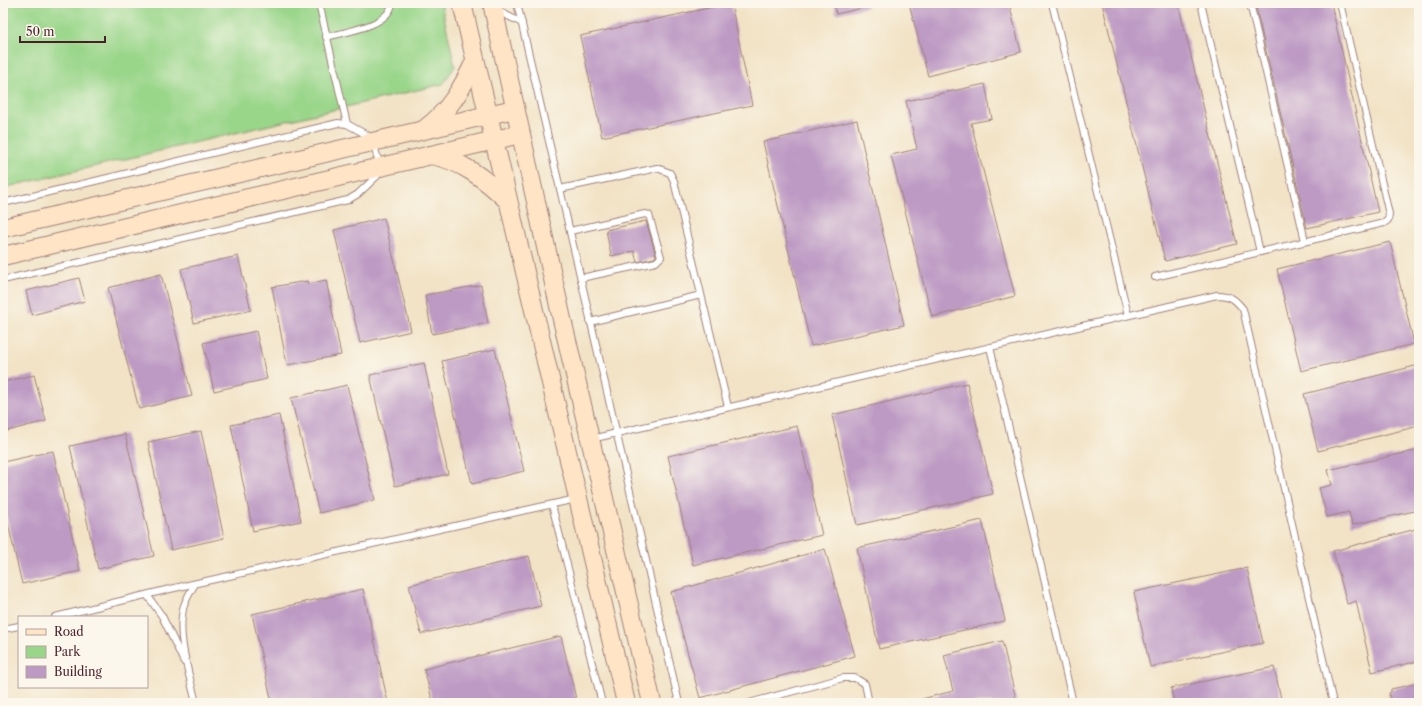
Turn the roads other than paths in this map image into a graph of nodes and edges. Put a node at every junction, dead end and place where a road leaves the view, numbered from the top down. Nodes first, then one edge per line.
1 (319, 3) edge
2 (392, 3) edge
3 (462, 3) edge
4 (517, 3) edge
5 (1052, 3) edge
6 (1201, 3) edge
7 (1250, 3) edge
8 (1340, 3) edge
9 (493, 6) edge
10 (522, 23) junction
11 (326, 37) junction
12 (475, 61) junction
13 (514, 109) junction
14 (488, 116) junction
15 (347, 124) junction
16 (423, 130) junction
17 (520, 134) junction
18 (494, 140) junction
19 (373, 141) junction
20 (429, 155) junction
21 (380, 167) junction
22 (560, 189) junction
23 (507, 200) junction
24 (3, 203) edge
25 (3, 228) edge
26 (570, 231) junction
27 (1305, 241) junction
28 (1260, 252) junction
29 (3, 256) edge
30 (1155, 277) dead end
31 (581, 278) junction
32 (3, 280) edge
33 (701, 295) junction
34 (1128, 315) junction
35 (590, 322) junction
36 (990, 347) junction
37 (728, 407) junction
38 (616, 433) junction
39 (590, 439) junction
40 (596, 464) junction
41 (571, 470) junction
42 (578, 498) junction
43 (552, 505) junction
44 (195, 584) junction
45 (147, 595) junction
46 (59, 616) edge
47 (18, 626) edge
48 (3, 630) edge
49 (187, 667) junction
50 (196, 703) edge
51 (602, 703) edge
52 (626, 703) edge
53 (652, 703) edge
54 (679, 703) edge
55 (749, 703) edge
56 (869, 703) edge
57 (1073, 703) edge
58 (1333, 703) edge

1 - 11 lane
2 - 11 lane
3 - 12 street
4 - 10 lane
5 - 34 lane
6 - 28 lane
7 - 27 lane
8 - 27 lane
9 - 10 lane
9 - 13 street
10 - 22 lane
11 - 15 lane
12 - 14 street
12 - 16 street
13 - 14 street
13 - 17 street
14 - 16 street
14 - 18 street
15 - 19 lane
15 - 24 lane
16 - 19 street
17 - 18 street
17 - 39 street
18 - 20 street
18 - 23 street
19 - 21 lane
19 - 25 street
20 - 21 street
20 - 23 street
21 - 29 street
21 - 32 lane
22 - 26 lane
22 - 33 lane
23 - 41 street
26 - 31 lane
26 - 31 lane
27 - 28 lane
28 - 30 lane
31 - 35 lane
33 - 35 lane
33 - 37 lane
34 - 36 lane
34 - 58 lane
35 - 38 lane
36 - 37 lane
36 - 57 lane
37 - 38 lane
38 - 39 lane
38 - 54 lane
39 - 40 street
40 - 41 street
40 - 53 street
41 - 42 street
42 - 43 lane
42 - 52 street
43 - 44 lane
43 - 51 lane
44 - 45 lane
44 - 49 lane
45 - 46 lane
45 - 49 lane
47 - 48 lane
49 - 50 lane
55 - 56 lane

